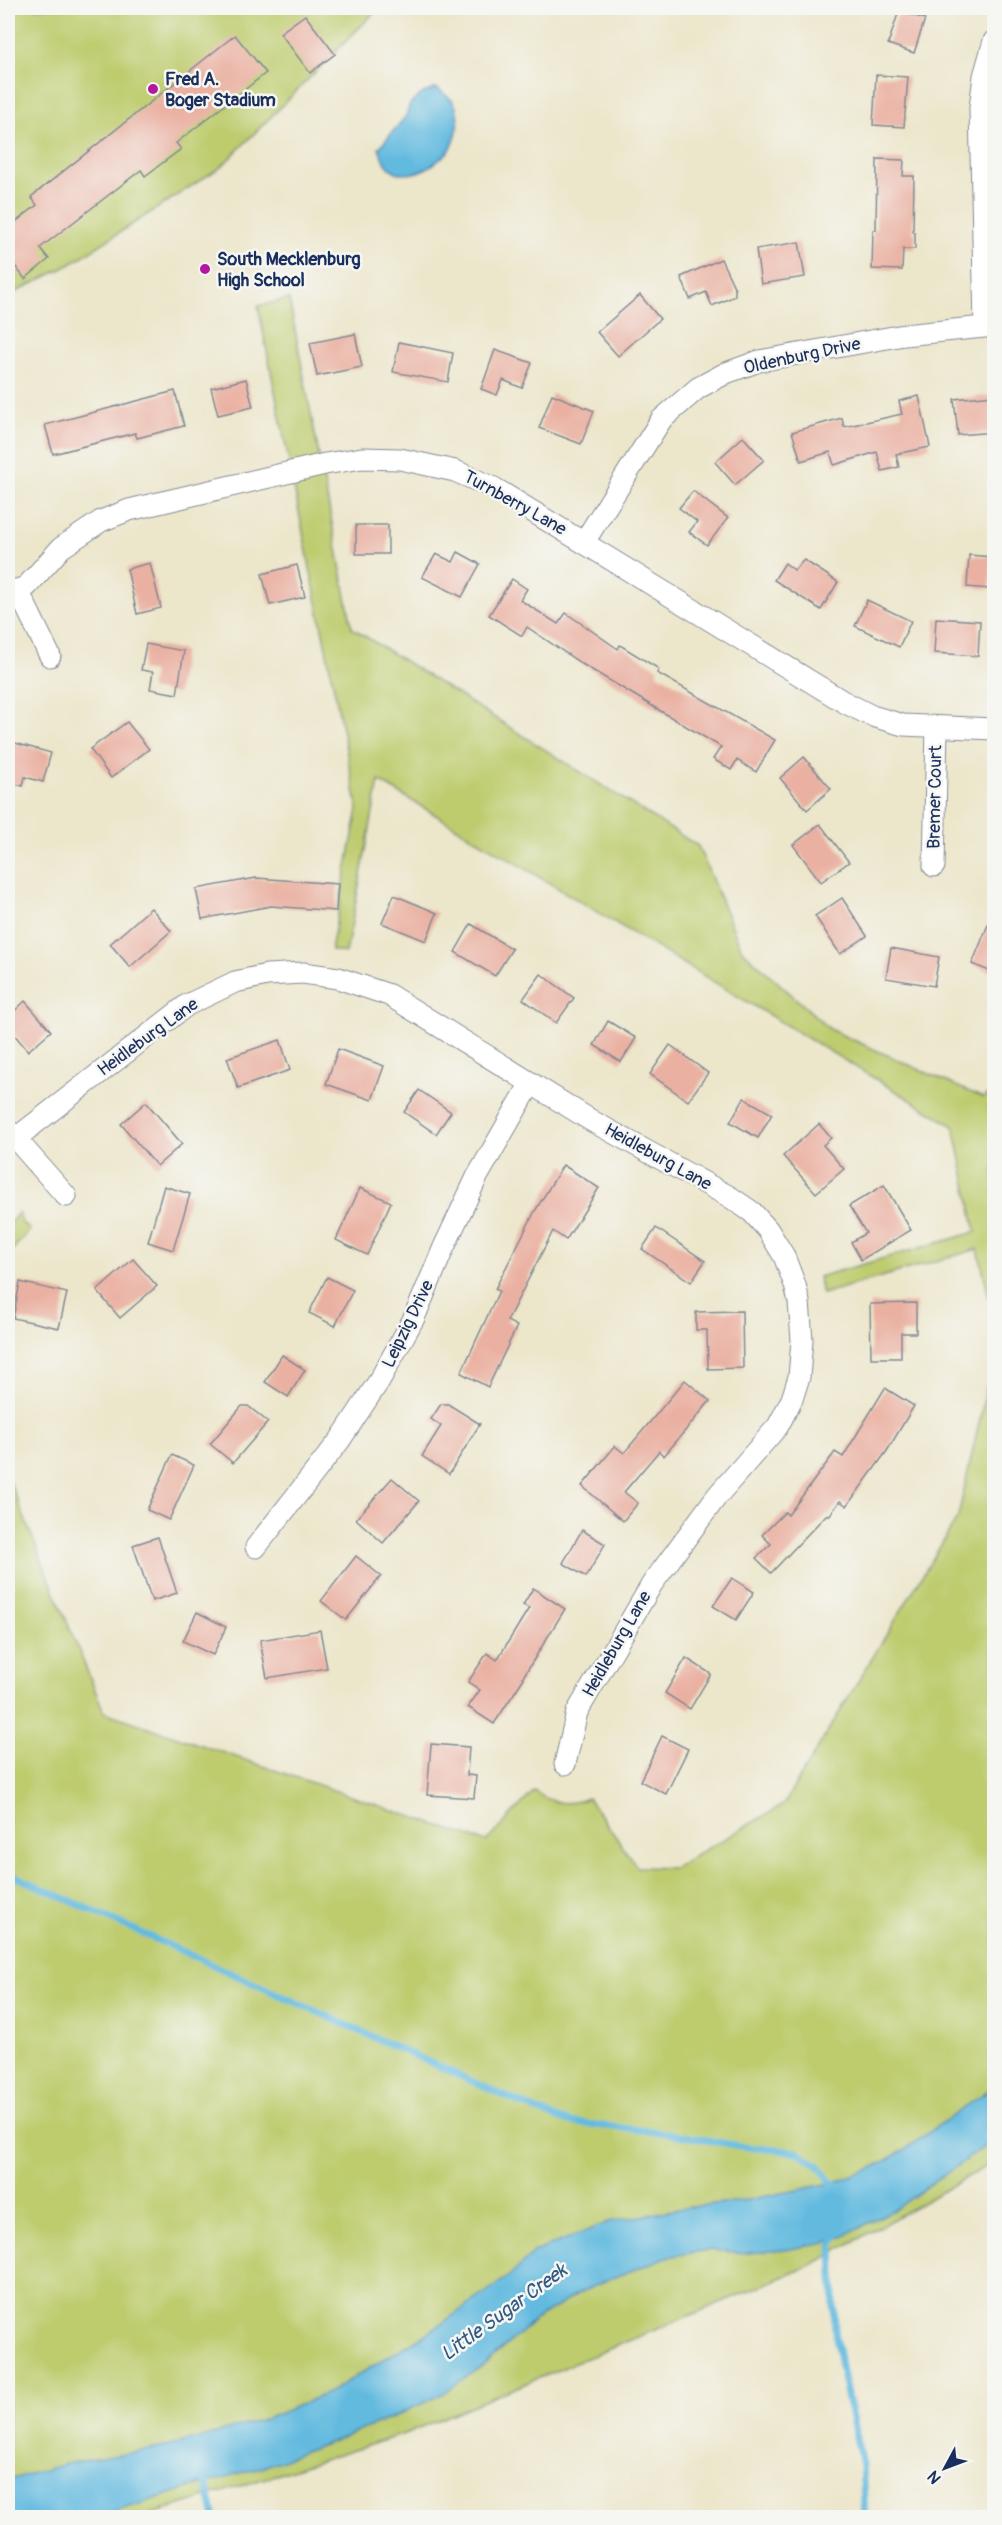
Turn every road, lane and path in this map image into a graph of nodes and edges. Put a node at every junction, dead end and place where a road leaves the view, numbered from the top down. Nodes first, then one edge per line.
1 (994, 41) edge
2 (990, 326) edge
3 (584, 542) junction
4 (13, 590) edge
5 (50, 656) dead end
6 (937, 727) junction
7 (994, 729) edge
8 (934, 866) dead end
9 (531, 1083) junction
10 (11, 1134) edge
11 (66, 1196) dead end
12 (256, 1547) dead end
13 (566, 1764) dead end

1 - 2 street
2 - 3 street, Oldenburg Drive
3 - 4 street, Turnberry Lane
3 - 6 street, Turnberry Lane
4 - 5 street
6 - 7 street, Turnberry Lane
6 - 8 street, Bremer Court
9 - 10 street, Heidleburg Lane
9 - 12 street, Leipzig Drive
9 - 13 street, Heidleburg Lane
10 - 11 street

